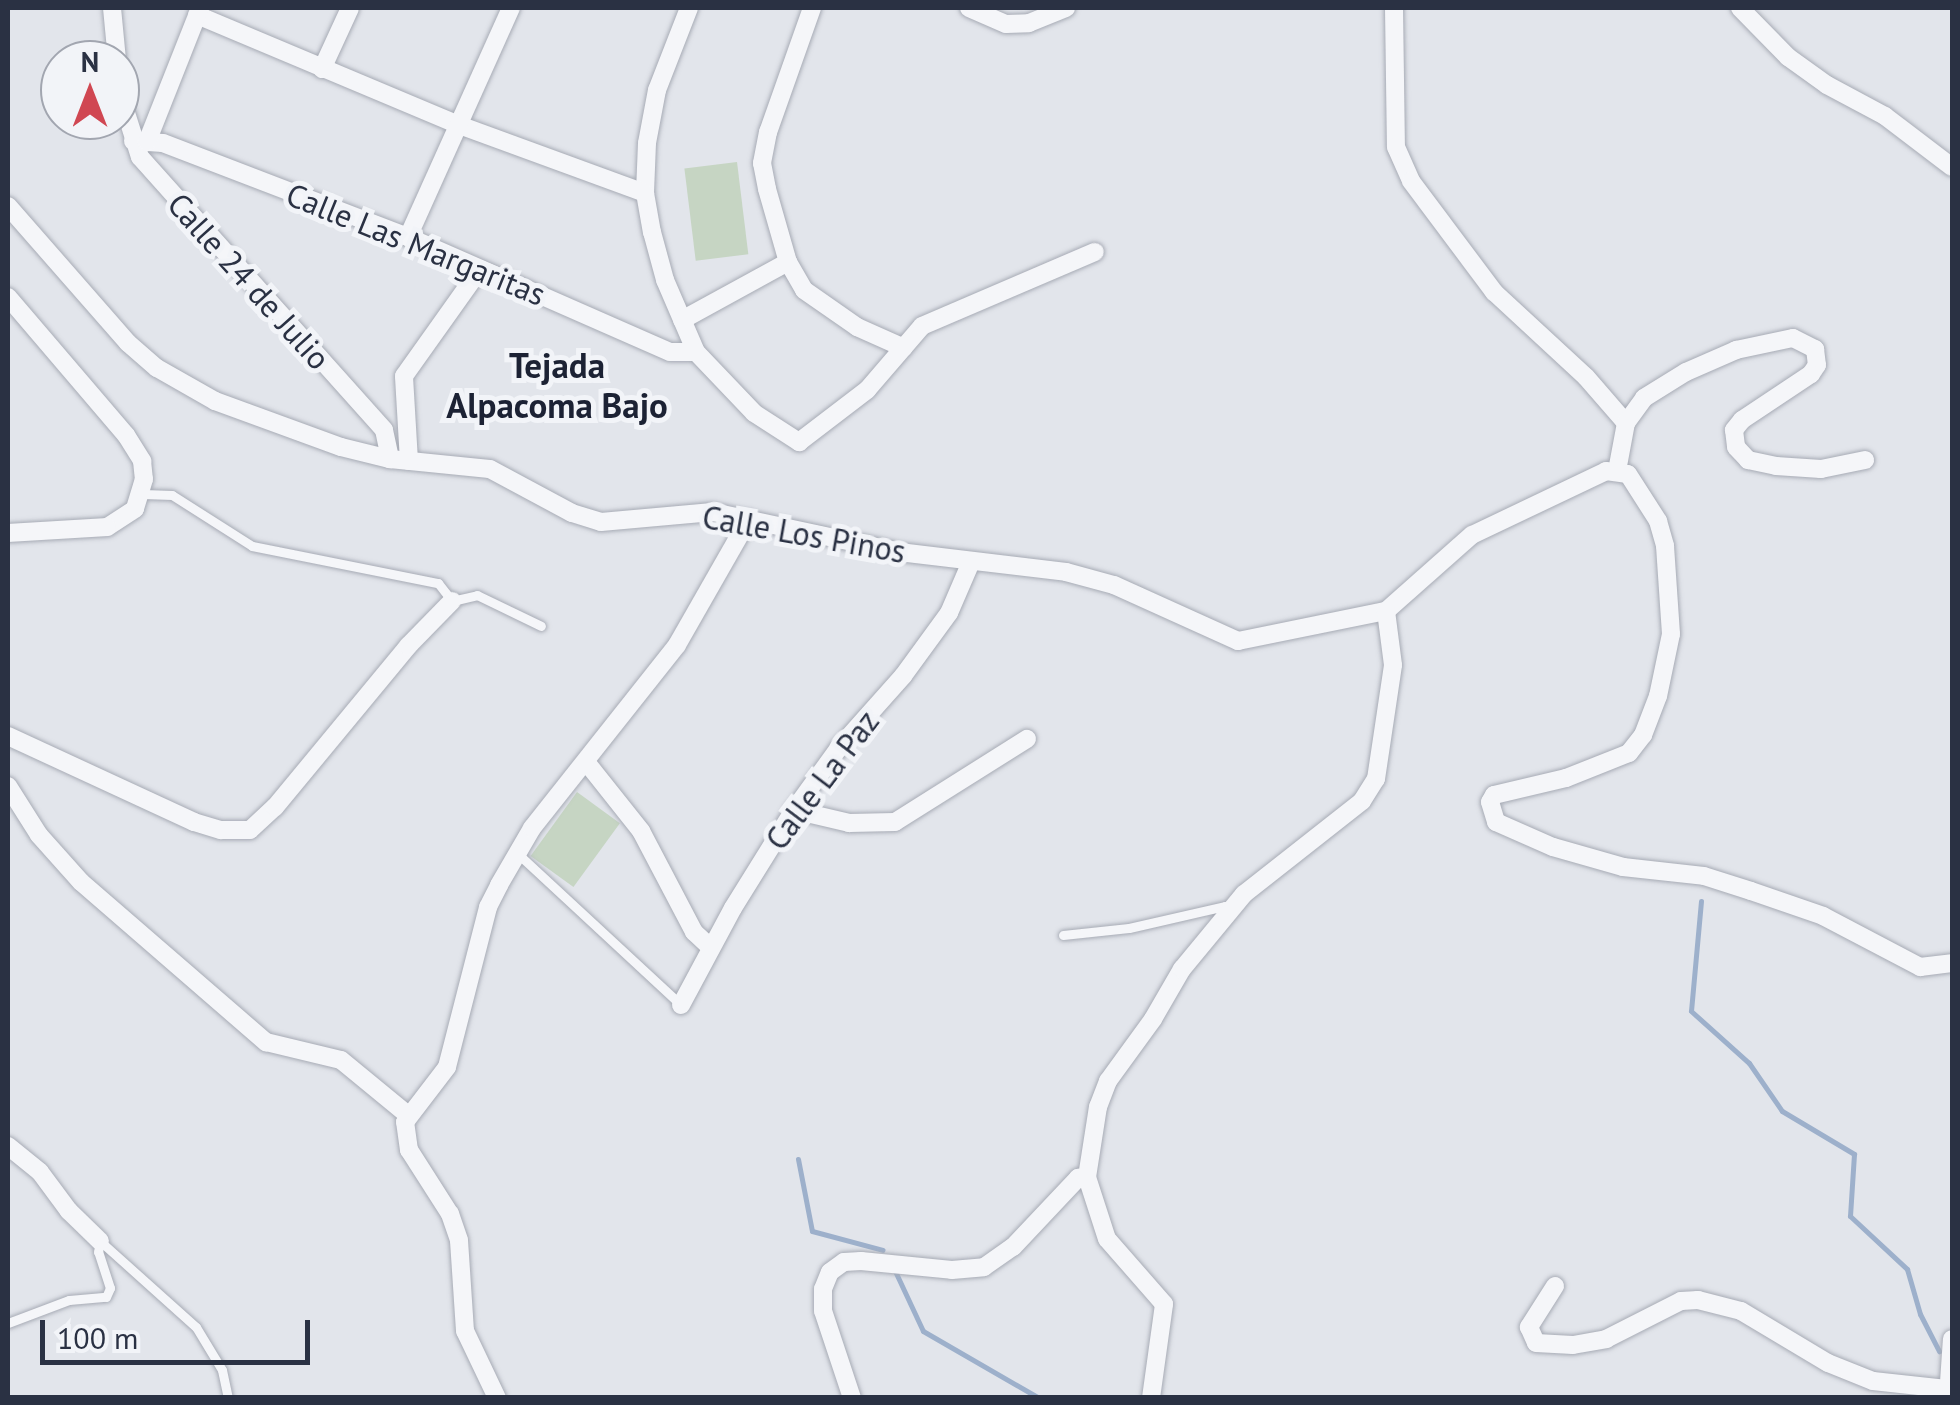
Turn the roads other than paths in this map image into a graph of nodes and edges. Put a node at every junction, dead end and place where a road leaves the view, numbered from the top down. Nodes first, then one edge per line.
1 (112, 8) edge
2 (350, 8) edge
3 (511, 8) edge
4 (689, 8) edge
5 (812, 8) edge
6 (969, 8) edge
7 (1066, 8) edge
8 (1394, 8) edge
9 (1740, 8) edge
10 (199, 12) edge
11 (115, 40) edge
12 (322, 69) junction
13 (458, 125) junction
14 (140, 141) junction
15 (1952, 167) edge
16 (645, 194) junction
17 (8, 206) edge
18 (408, 237) junction
19 (1095, 252) dead end
20 (788, 262) junction
21 (480, 269) junction
22 (8, 297) edge
23 (682, 320) junction
24 (904, 348) junction
25 (696, 352) junction
26 (1626, 424) junction
27 (400, 460) junction
28 (1865, 460) dead end
29 (1617, 471) junction
30 (143, 494) junction
31 (749, 519) junction
32 (8, 533) edge
33 (971, 562) junction
34 (452, 602) junction
35 (1386, 611) junction
36 (541, 626) dead end
37 (8, 736) edge
38 (1027, 739) dead end
39 (588, 763) junction
40 (8, 786) edge
41 (794, 810) junction
42 (518, 853) junction
43 (1232, 908) junction
44 (1063, 935) dead end
45 (711, 948) junction
46 (1952, 963) edge
47 (681, 1005) joint
48 (408, 1115) junction
49 (8, 1146) edge
50 (1087, 1177) junction
51 (100, 1241) junction
52 (1555, 1286) dead end
53 (8, 1322) edge
54 (1952, 1339) edge
55 (1948, 1393) edge
56 (228, 1398) edge
57 (497, 1398) edge
58 (852, 1398) edge
59 (1152, 1398) edge

1 - 11 street
2 - 12 street
3 - 13 street
4 - 16 street
5 - 20 street
6 - 7 street
8 - 26 street
9 - 15 street
10 - 12 street
10 - 14 street
12 - 13 street
13 - 16 street
13 - 18 street
14 - 18 street, Calle Las Margaritas
14 - 27 street, Calle 24 de Julio
16 - 23 street
17 - 27 street, Calle Los Pinos
18 - 21 street, Calle Las Margaritas
19 - 24 street
20 - 23 street
20 - 24 street
21 - 25 street, Calle Las Margaritas
21 - 27 street
22 - 30 street
23 - 25 street
24 - 25 street
26 - 28 street
26 - 29 street
27 - 31 street, Calle Los Pinos
29 - 35 street
29 - 46 street
30 - 32 street
30 - 34 lane
31 - 33 street, Calle Los Pinos
31 - 39 street
33 - 35 street, Calle Los Pinos
33 - 41 street, Calle La Paz
34 - 36 lane
34 - 37 street
35 - 43 street
38 - 41 street
39 - 42 street
39 - 45 street
40 - 48 street
41 - 45 street, Calle La Paz
42 - 47 lane
42 - 48 street
43 - 44 lane
43 - 50 street
45 - 47 street, Calle La Paz
48 - 57 street
49 - 51 street
50 - 58 street
50 - 59 street
51 - 53 lane
51 - 56 lane
52 - 55 street
54 - 55 street

